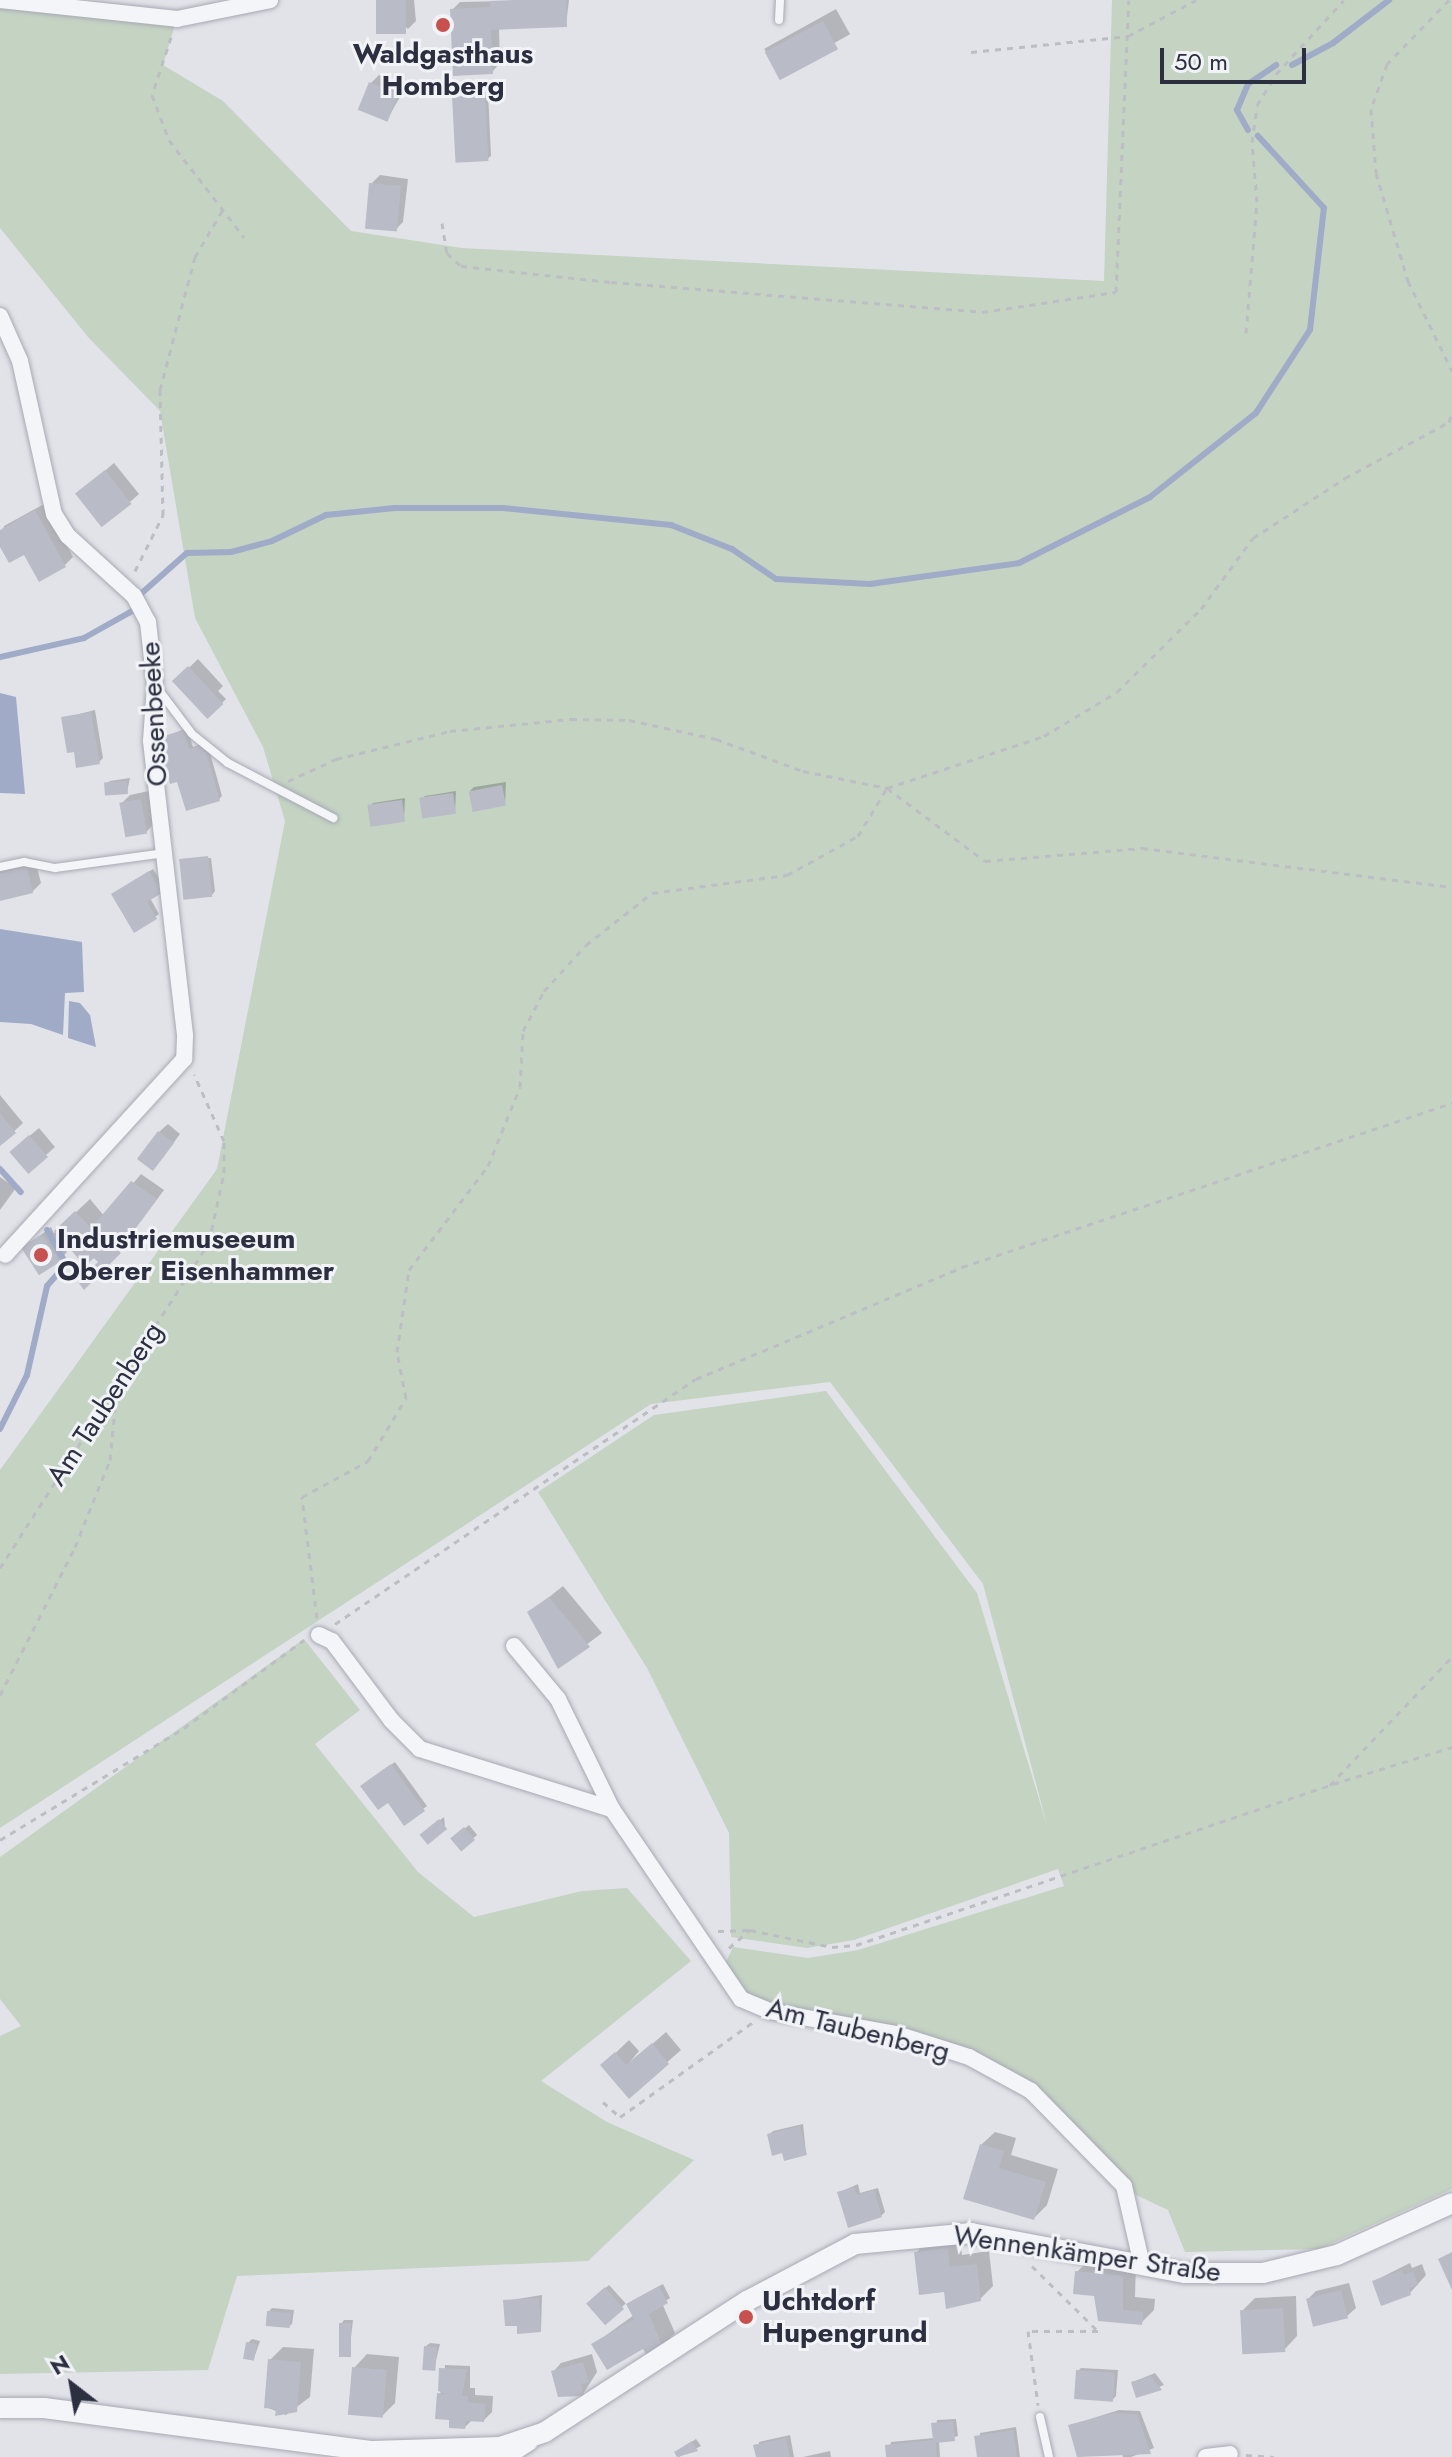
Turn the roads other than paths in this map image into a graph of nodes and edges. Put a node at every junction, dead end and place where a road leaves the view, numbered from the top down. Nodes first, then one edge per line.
1 (0, 0) edge
2 (270, 0) edge
3 (780, 0) edge
4 (779, 20) dead end
5 (0, 316) edge
6 (155, 685) junction
7 (333, 818) dead end
8 (165, 853) junction
9 (0, 867) edge
10 (2, 1254) edge
11 (319, 1635) road end
12 (514, 1646) dead end
13 (612, 1809) junction
14 (1452, 2203) edge
15 (1142, 2265) junction
16 (0, 2408) edge
17 (1040, 2417) road end
18 (545, 2432) junction
19 (1230, 2454) road end
20 (507, 2457) edge
21 (1049, 2457) edge
22 (1206, 2457) edge

1 - 2 street
3 - 4 lane
5 - 6 street, Ossenbeeke
6 - 7 lane
6 - 8 street, Ossenbeeke
8 - 9 lane
8 - 10 street, Ossenbeeke
11 - 13 street
12 - 13 street, Am Taubenberg
13 - 15 street, Am Taubenberg
14 - 15 street, Wennenkämper Straße
15 - 18 street, Wennenkämper Straße
16 - 18 street, Wennenkämper Straße
17 - 21 lane
18 - 20 street
19 - 22 street

